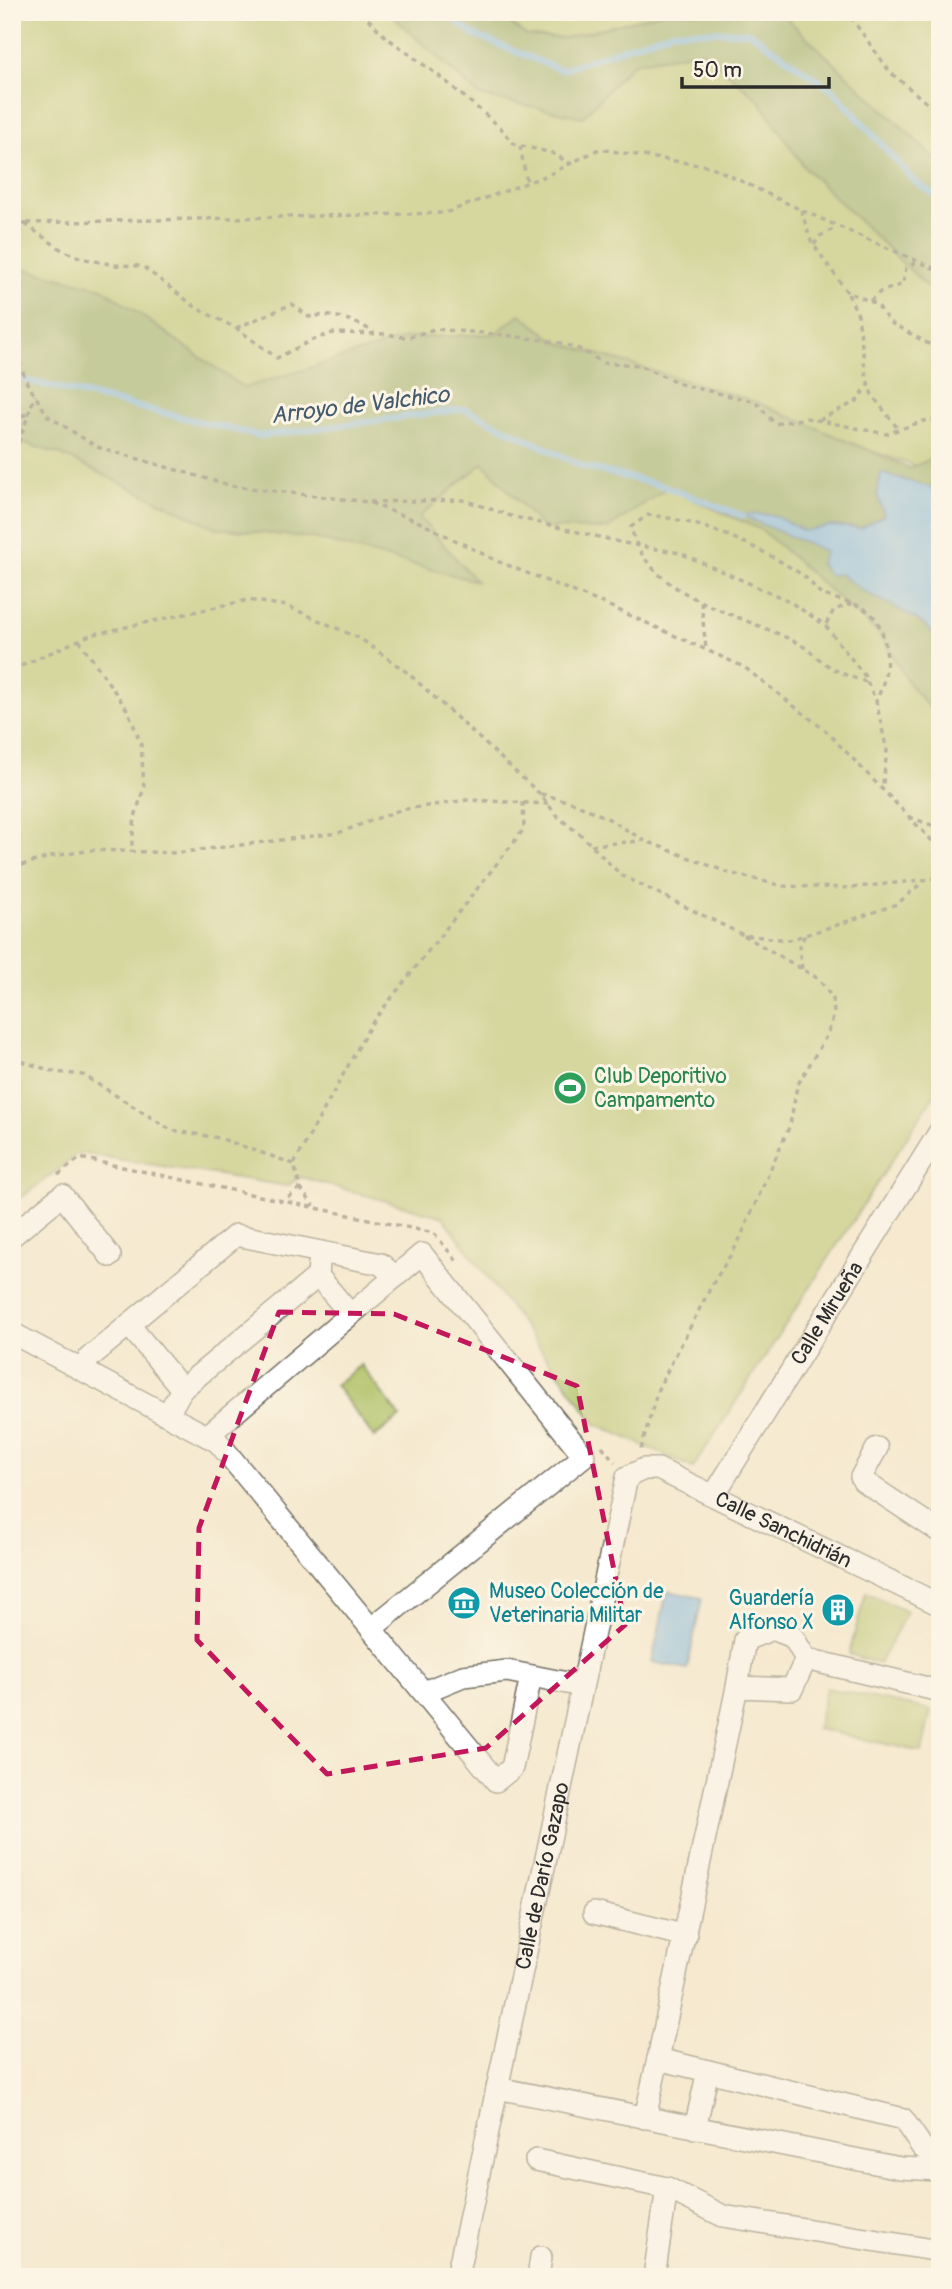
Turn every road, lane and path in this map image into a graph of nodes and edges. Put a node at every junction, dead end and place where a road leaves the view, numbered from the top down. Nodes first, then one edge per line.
1 (361, 12) edge
2 (842, 12) edge
3 (940, 114) edge
4 (520, 146) junction
5 (570, 164) junction
6 (527, 183) junction
7 (801, 210) junction
8 (12, 220) edge
9 (25, 223) junction
10 (838, 226) junction
11 (12, 245) edge
12 (814, 245) junction
13 (918, 261) junction
14 (940, 271) edge
15 (847, 292) junction
16 (870, 301) junction
17 (236, 328) junction
18 (377, 334) junction
19 (12, 343) edge
20 (940, 350) edge
21 (869, 383) junction
22 (35, 395) junction
23 (29, 414) junction
24 (12, 418) edge
25 (818, 420) junction
26 (940, 420) edge
27 (899, 430) junction
28 (12, 461) edge
29 (368, 502) junction
30 (635, 545) junction
31 (701, 602) junction
32 (856, 603) junction
33 (825, 625) junction
34 (79, 640) junction
35 (706, 649) junction
36 (12, 670) edge
37 (867, 683) junction
38 (876, 701) junction
39 (882, 791) junction
40 (540, 794) junction
41 (523, 803) junction
42 (548, 804) junction
43 (906, 816) junction
44 (940, 828) edge
45 (643, 841) junction
46 (591, 845) junction
47 (940, 849) edge
48 (131, 851) junction
49 (12, 868) edge
50 (940, 878) edge
51 (925, 880) junction
52 (805, 935) junction
53 (802, 969) dead end
54 (12, 1058) edge
55 (940, 1130) edge
56 (294, 1164) junction
57 (300, 1188) junction
58 (285, 1200) dead end
59 (315, 1207) dead end
60 (12, 1236) edge
61 (319, 1251) junction
62 (110, 1256) dead end
63 (318, 1276) junction
64 (395, 1277) junction
65 (350, 1314) junction
66 (129, 1325) junction
67 (12, 1334) edge
68 (84, 1371) junction
69 (183, 1389) junction
70 (168, 1414) junction
71 (207, 1436) junction
72 (877, 1448) dead end
73 (627, 1477) joint
74 (714, 1495) junction
75 (940, 1532) edge
76 (939, 1602) edge
77 (372, 1628) junction
78 (806, 1659) junction
79 (531, 1676) junction
80 (582, 1686) junction
81 (737, 1687) junction
82 (940, 1691) edge
83 (424, 1692) junction
84 (594, 1913) dead end
85 (686, 1936) junction
86 (659, 2059) junction
87 (708, 2071) junction
88 (497, 2088) junction
89 (645, 2118) junction
90 (695, 2128) junction
91 (536, 2160) dead end
92 (940, 2162) edge
93 (940, 2170) edge
94 (667, 2188) junction
95 (940, 2251) edge
96 (457, 2277) edge
97 (654, 2277) edge

1 - 4 path
2 - 3 path
4 - 5 path
4 - 6 path
5 - 6 path
5 - 7 path
6 - 9 path
7 - 10 path
7 - 12 path
8 - 9 path
9 - 11 path
9 - 17 path
10 - 12 path
10 - 13 path
12 - 15 path
13 - 14 path
13 - 16 path
15 - 16 path
15 - 21 path
16 - 20 path
17 - 18 path
17 - 18 path
18 - 25 path
19 - 22 path
21 - 25 path
21 - 27 path
22 - 23 path
22 - 29 path
23 - 24 path
23 - 28 path
25 - 27 path
26 - 27 path
29 - 30 path
29 - 35 path
30 - 31 path
30 - 32 path
30 - 33 path
31 - 35 path
31 - 37 path
32 - 33 path
32 - 38 path
33 - 37 path
34 - 36 path
34 - 40 path
34 - 48 path
35 - 39 path
37 - 38 path
38 - 39 path
39 - 43 path
40 - 42 path
40 - 45 path
41 - 42 path
41 - 48 path
41 - 56 path
42 - 46 path
43 - 44 path
43 - 47 path
45 - 46 path
45 - 51 path
46 - 52 path
48 - 49 path
50 - 51 path
51 - 52 path
52 - 53 path
54 - 56 path
55 - 74 street, Calle Mirueña
56 - 57 path
57 - 58 path
57 - 59 path
60 - 62 street
61 - 63 street
61 - 64 street
61 - 66 street
63 - 65 street
63 - 69 street
64 - 65 street
64 - 77 street
65 - 71 street
66 - 68 street
66 - 69 street
67 - 68 street
68 - 70 street
69 - 70 street
70 - 71 street
71 - 77 street
72 - 75 street
73 - 74 street, Calle Sanchidrián
73 - 80 street, Calle de Darío Gazapo
74 - 76 street, Calle Sanchidrián
77 - 83 street
78 - 81 street
78 - 81 street
78 - 82 street
79 - 80 street
79 - 83 street
79 - 83 street
80 - 88 street, Calle de Darío Gazapo
81 - 85 street
84 - 85 street
85 - 86 street
86 - 87 street
86 - 89 street
87 - 90 street
87 - 92 street
88 - 89 street
88 - 96 street, Calle de Darío Gazapo
89 - 90 street
90 - 93 street
91 - 94 street
94 - 95 street
94 - 97 street

